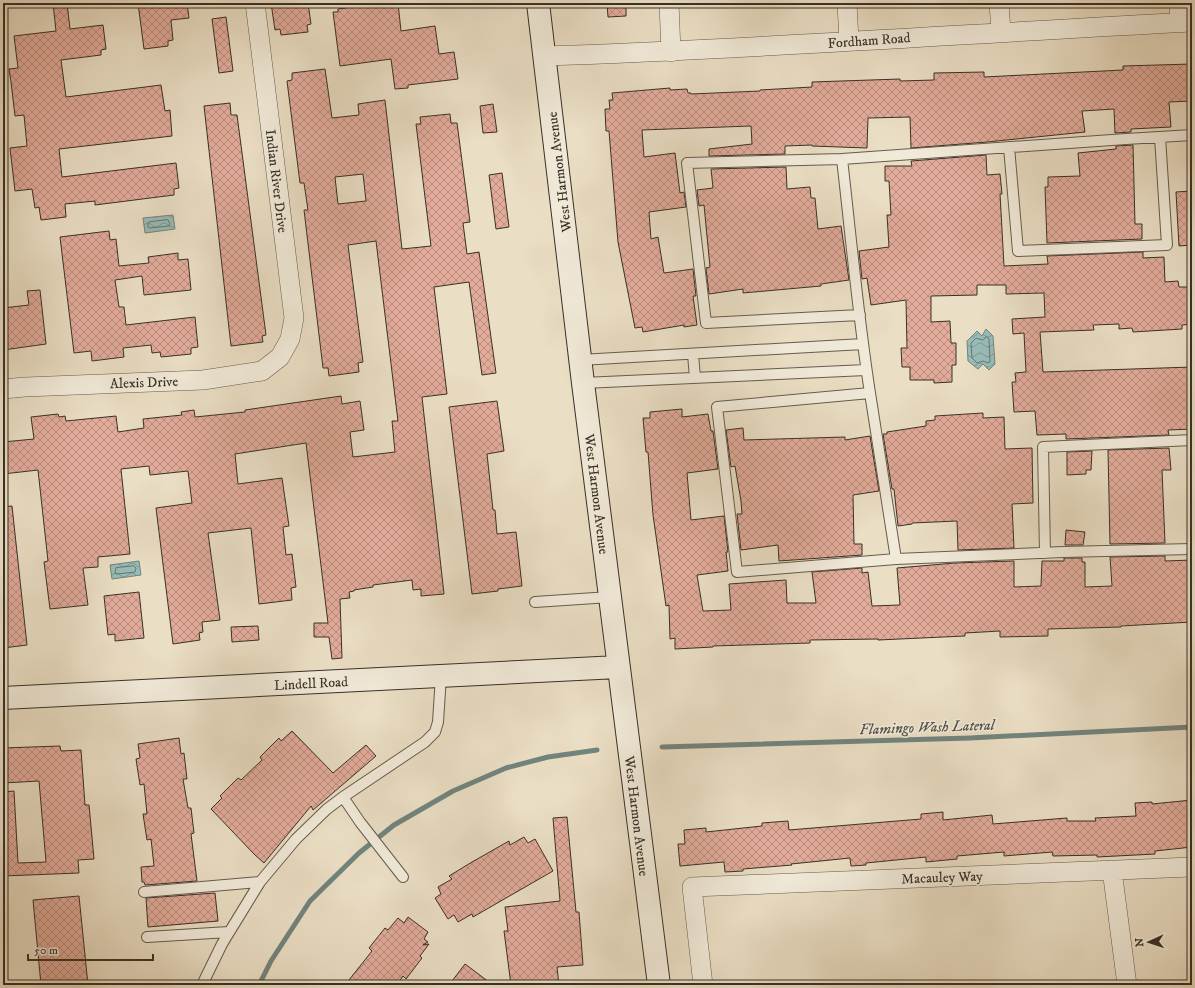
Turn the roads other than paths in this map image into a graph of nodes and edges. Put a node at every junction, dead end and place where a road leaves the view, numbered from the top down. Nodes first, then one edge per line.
1 (255, 3) edge
2 (538, 3) edge
3 (669, 3) edge
4 (847, 3) edge
5 (999, 3) edge
6 (1179, 3) edge
7 (1186, 22) edge
8 (1000, 32) junction
9 (850, 42) junction
10 (672, 52) junction
11 (545, 56) junction
12 (1192, 135) edge
13 (1160, 137) junction
14 (1009, 147) junction
15 (842, 159) junction
16 (860, 315) junction
17 (863, 344) junction
18 (693, 354) junction
19 (280, 357) joint
20 (580, 360) junction
21 (866, 370) junction
22 (695, 378) junction
23 (583, 384) junction
24 (3, 390) edge
25 (870, 394) junction
26 (1192, 440) edge
27 (1192, 549) edge
28 (1045, 553) junction
29 (896, 559) junction
30 (610, 597) junction
31 (535, 602) dead end
32 (618, 667) junction
33 (441, 676) junction
34 (3, 698) edge
35 (343, 797) junction
36 (1192, 867) edge
37 (1112, 870) junction
38 (403, 877) dead end
39 (260, 882) junction
40 (144, 892) dead end
41 (229, 932) junction
42 (147, 937) dead end
43 (202, 985) edge
44 (659, 985) edge
45 (703, 985) edge
46 (1127, 985) edge

1 - 19 street, Indian River Drive
2 - 11 main road, West Harmon Avenue
3 - 10 street
4 - 9 street
5 - 8 street
6 - 7 street
7 - 8 street, Fordham Road
8 - 9 street, Fordham Road
9 - 10 street, Fordham Road
10 - 11 street, Fordham Road
11 - 20 main road, West Harmon Avenue
12 - 13 lane
13 - 14 lane
13 - 14 lane
14 - 15 lane
15 - 16 lane
15 - 16 lane
16 - 17 lane
17 - 18 lane
17 - 21 lane
18 - 20 lane
18 - 22 lane
19 - 24 street, Alexis Drive
20 - 23 main road, West Harmon Avenue
21 - 22 lane
21 - 25 lane
22 - 23 lane
23 - 30 main road, West Harmon Avenue
25 - 29 lane
25 - 29 lane
26 - 28 lane
27 - 28 lane
28 - 29 lane
30 - 31 lane
30 - 32 main road, West Harmon Avenue
32 - 33 main road, Lindell Road
32 - 44 main road, West Harmon Avenue
33 - 34 main road, Lindell Road
33 - 35 lane
35 - 38 lane
35 - 39 lane
36 - 37 street, Macauley Way
37 - 45 street, Macauley Way
37 - 46 street
39 - 40 lane
39 - 41 lane
41 - 42 lane
41 - 43 lane

